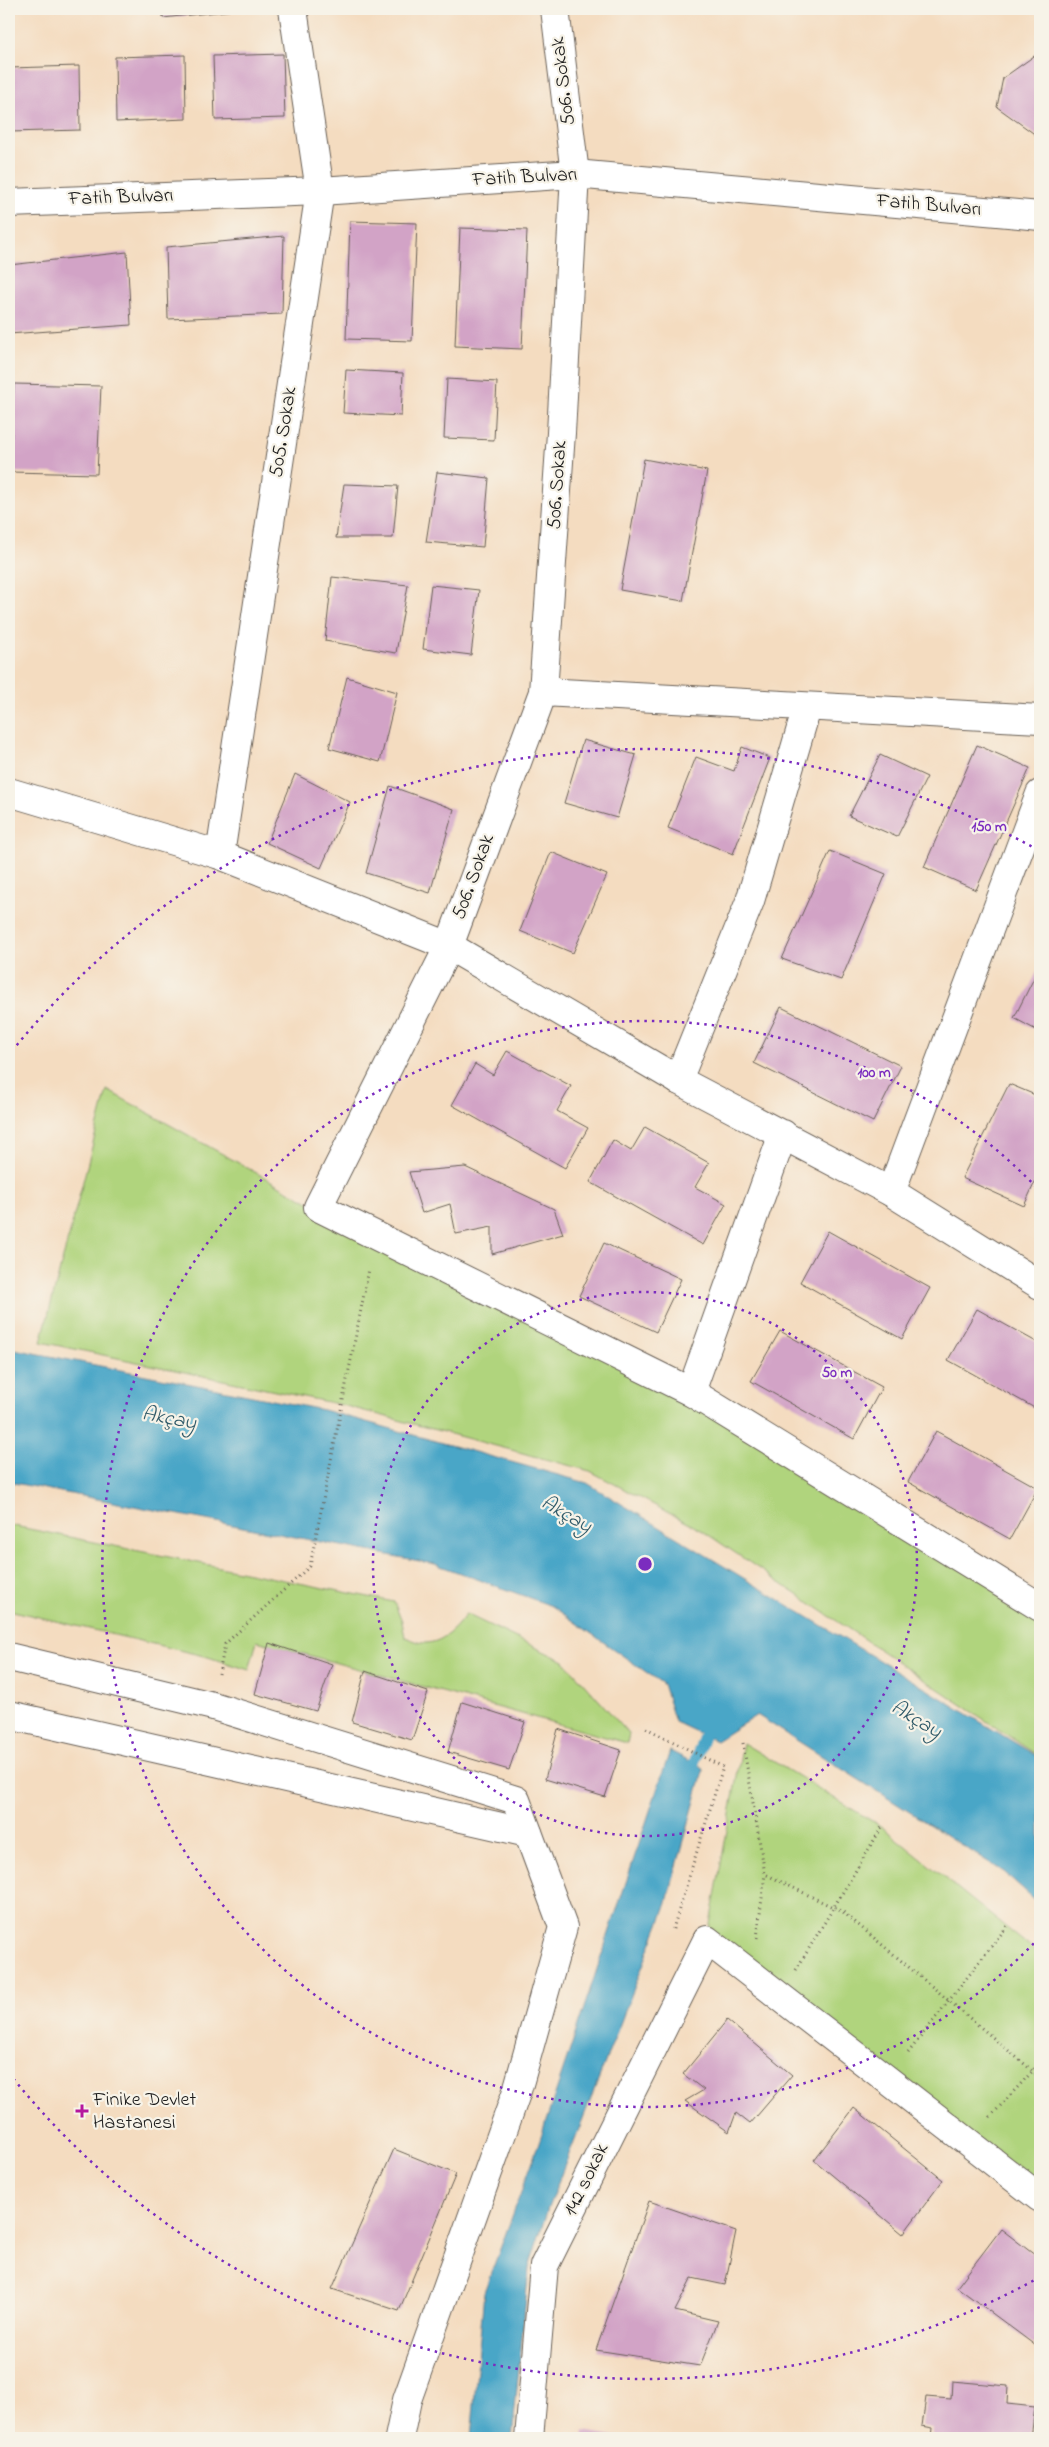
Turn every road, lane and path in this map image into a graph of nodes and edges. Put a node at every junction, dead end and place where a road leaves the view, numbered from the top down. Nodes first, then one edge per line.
1 (293, 9) edge
2 (555, 9) edge
3 (575, 174) junction
4 (320, 191) junction
5 (9, 203) edge
6 (1040, 216) edge
7 (543, 692) junction
8 (807, 708) junction
9 (1040, 719) edge
10 (9, 792) edge
11 (1040, 794) edge
12 (220, 855) junction
13 (449, 946) junction
14 (678, 1080) junction
15 (783, 1134) junction
16 (891, 1192) junction
17 (376, 1235) junction
18 (1040, 1285) edge
19 (690, 1392) junction
20 (1040, 1607) edge
21 (9, 1657) edge
22 (213, 1706) junction
23 (9, 1715) edge
24 (646, 1728) dead end
25 (743, 1744) dead end
26 (723, 1766) dead end
27 (882, 1827) dead end
28 (528, 1833) junction
29 (765, 1874) junction
30 (834, 1908) junction
31 (1009, 1924) dead end
32 (752, 1975) junction
33 (780, 1997) junction
34 (949, 2001) junction
35 (1040, 2063) edge
36 (1033, 2071) junction
37 (1040, 2077) edge
38 (887, 2081) junction
39 (967, 2142) junction
40 (1040, 2198) edge
41 (399, 2438) edge
42 (529, 2438) edge

1 - 4 street, 505. Sokak
2 - 3 street, 506. Sokak
3 - 4 street, Fatih Bulvarı
3 - 6 street, Fatih Bulvarı
3 - 7 street, 506. Sokak
4 - 5 street, Fatih Bulvarı
4 - 12 street, 505. Sokak
7 - 8 street
7 - 13 street, 506. Sokak
8 - 9 street
8 - 14 street
10 - 12 street
11 - 16 street
12 - 13 street
13 - 14 street
13 - 17 street, 506. Sokak
14 - 15 street
15 - 16 street
15 - 19 street
16 - 18 street
17 - 19 street
17 - 22 path
19 - 20 street
21 - 22 street
22 - 28 street
23 - 28 street
24 - 26 path
25 - 29 path
27 - 30 path
28 - 41 street
29 - 30 path
29 - 32 path
30 - 33 path
30 - 34 path
31 - 34 path
32 - 33 street
32 - 42 street, 142 sokak
33 - 38 street
34 - 36 path
34 - 38 path
35 - 36 path
36 - 37 path
36 - 39 path
38 - 39 street
39 - 40 street

